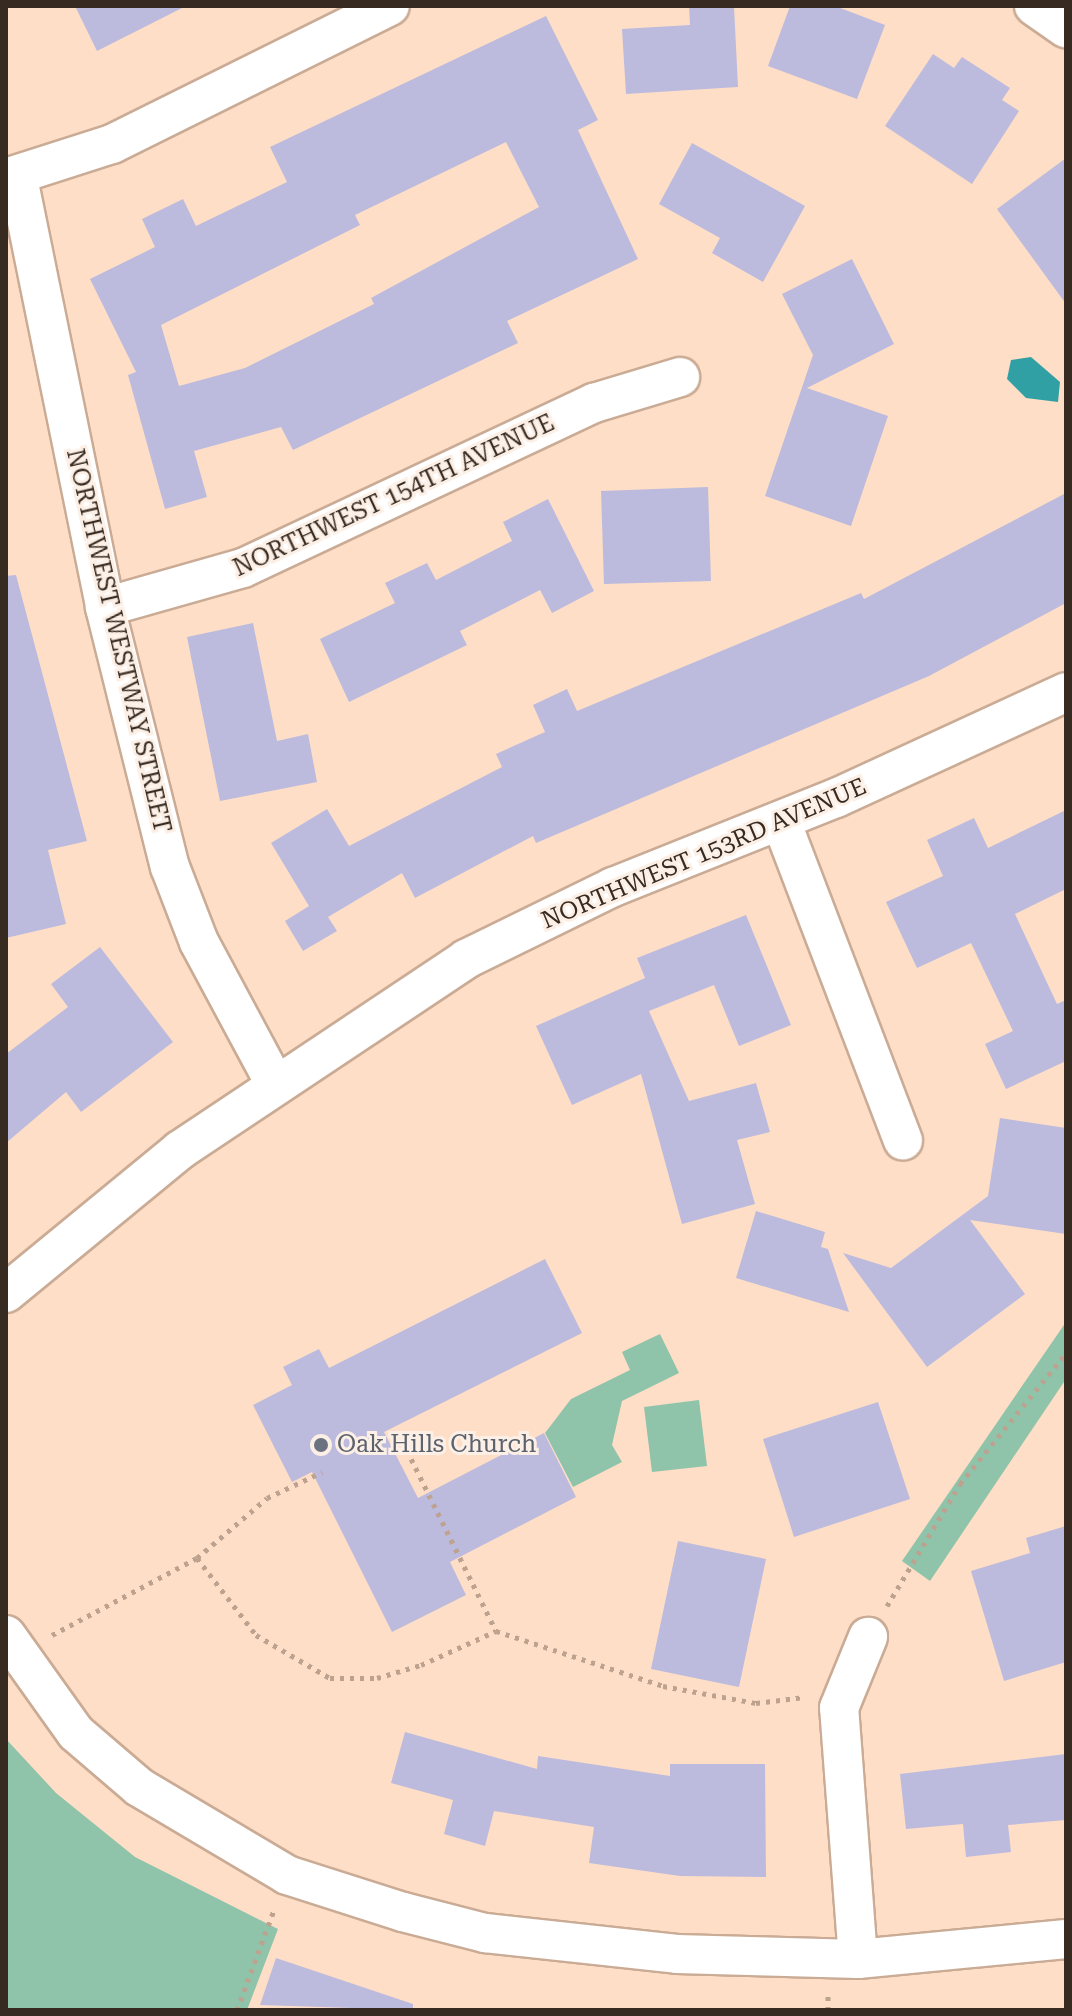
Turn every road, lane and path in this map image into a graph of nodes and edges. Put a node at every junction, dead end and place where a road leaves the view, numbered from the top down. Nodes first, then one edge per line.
1 (390, 6) edge
2 (1034, 6) edge
3 (1066, 28) edge
4 (12, 178) edge
5 (680, 377) dead end
6 (105, 607) junction
7 (1066, 692) edge
8 (781, 821) junction
9 (275, 1084) junction
10 (903, 1141) dead end
11 (6, 1293) edge
12 (1066, 1353) edge
13 (398, 1432) dead end
14 (322, 1472) dead end
15 (197, 1558) junction
16 (496, 1631) junction
17 (868, 1637) joint
18 (11, 1645) edge
19 (846, 1692) junction
20 (287, 1875) junction
21 (1066, 1939) edge
22 (858, 1959) junction
23 (237, 2010) edge

1 - 4 street
2 - 3 street
4 - 6 street, NORTHWEST WESTWAY STREET
5 - 6 street, NORTHWEST 154TH AVENUE
6 - 9 street, NORTHWEST WESTWAY STREET
7 - 8 street, NORTHWEST 153RD AVENUE
8 - 9 street, NORTHWEST 153RD AVENUE
8 - 10 street
9 - 11 street, NORTHWEST 153RD AVENUE
12 - 17 path
13 - 16 path
14 - 15 path
15 - 16 path
15 - 18 path
16 - 19 path
17 - 19 street
18 - 20 street
19 - 22 street
20 - 22 street
20 - 23 path
21 - 22 street

